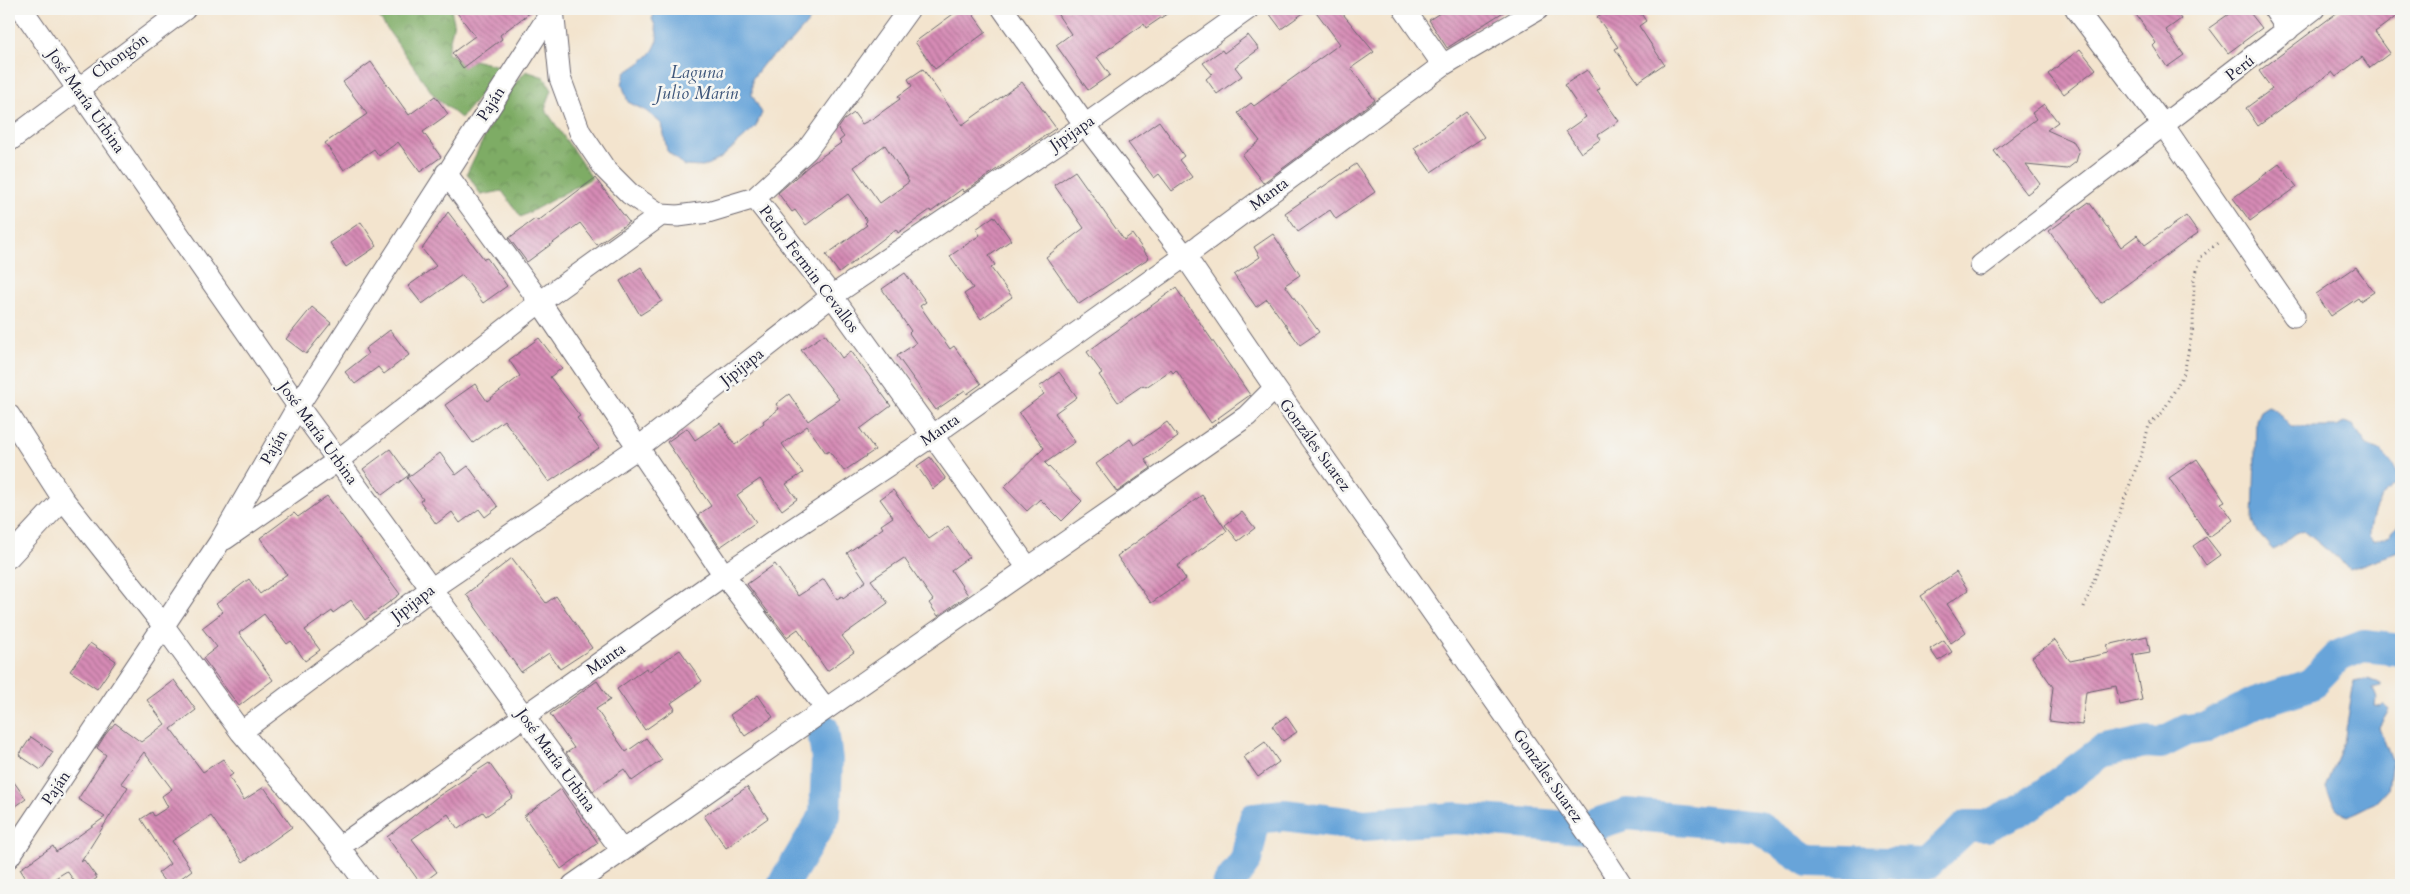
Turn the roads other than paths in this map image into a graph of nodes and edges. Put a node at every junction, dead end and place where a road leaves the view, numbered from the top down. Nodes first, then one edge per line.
1 (22, 9) edge
2 (185, 9) edge
3 (553, 9) edge
4 (909, 9) edge
5 (1002, 9) edge
6 (1248, 9) edge
7 (1404, 9) edge
8 (1538, 9) edge
9 (2076, 9) edge
10 (2274, 9) edge
11 (2314, 9) edge
12 (2288, 30) junction
13 (1443, 65) junction
14 (76, 88) junction
15 (1085, 125) junction
16 (2164, 126) junction
17 (9, 141) edge
18 (446, 173) junction
19 (756, 198) junction
20 (661, 215) junction
21 (1185, 256) junction
22 (1981, 265) dead end
23 (832, 296) junction
24 (540, 302) junction
25 (2294, 316) dead end
26 (1275, 388) junction
27 (298, 406) junction
28 (9, 415) edge
29 (932, 436) junction
30 (639, 447) junction
31 (337, 460) junction
32 (63, 499) junction
33 (218, 544) junction
34 (9, 557) edge
35 (1028, 568) junction
36 (724, 576) junction
37 (431, 589) junction
38 (163, 626) junction
39 (826, 709) junction
40 (524, 717) junction
41 (241, 732) junction
42 (339, 847) junction
43 (622, 851) junction
44 (9, 857) edge
45 (367, 885) edge
46 (573, 885) edge
47 (1622, 885) edge

1 - 14 street, José María Urbina
2 - 14 street, Chongón
3 - 18 street, Paján
3 - 20 street
4 - 19 street
5 - 15 street, Gonzáles Suarez
6 - 15 street, Jipijapa
7 - 13 street
8 - 13 street, Manta
9 - 16 street
10 - 12 street
11 - 12 street, Perú
12 - 16 street, Perú
13 - 21 street, Manta
14 - 17 street, Chongón
14 - 27 street, José María Urbina
15 - 21 street, Gonzáles Suarez
15 - 23 street, Jipijapa
16 - 22 street, Perú
16 - 25 street
18 - 24 street
18 - 27 street, Paján
19 - 20 street, Pedro Fermin Cevallos
19 - 23 street, Pedro Fermin Cevallos
20 - 24 street
21 - 26 street, Gonzáles Suarez
21 - 29 street, Manta
23 - 29 street, Pedro Fermin Cevallos
23 - 30 street, Jipijapa
24 - 30 street
24 - 31 street
26 - 35 street
26 - 47 street, Gonzáles Suarez
27 - 31 street, José María Urbina
27 - 33 street, Paján
28 - 32 street
29 - 35 street, Pedro Fermin Cevallos
29 - 36 street, Manta
30 - 36 street
30 - 37 street, Jipijapa
31 - 33 street
31 - 37 street, José María Urbina
32 - 34 street
32 - 38 street
33 - 38 street, Paján
35 - 39 street
36 - 39 street
36 - 40 street, Manta
37 - 40 street, José María Urbina
37 - 41 street, Jipijapa
38 - 41 street
38 - 44 street, Paján
39 - 43 street
40 - 42 street, Manta
40 - 43 street, José María Urbina
41 - 42 street
42 - 45 street
43 - 46 street

